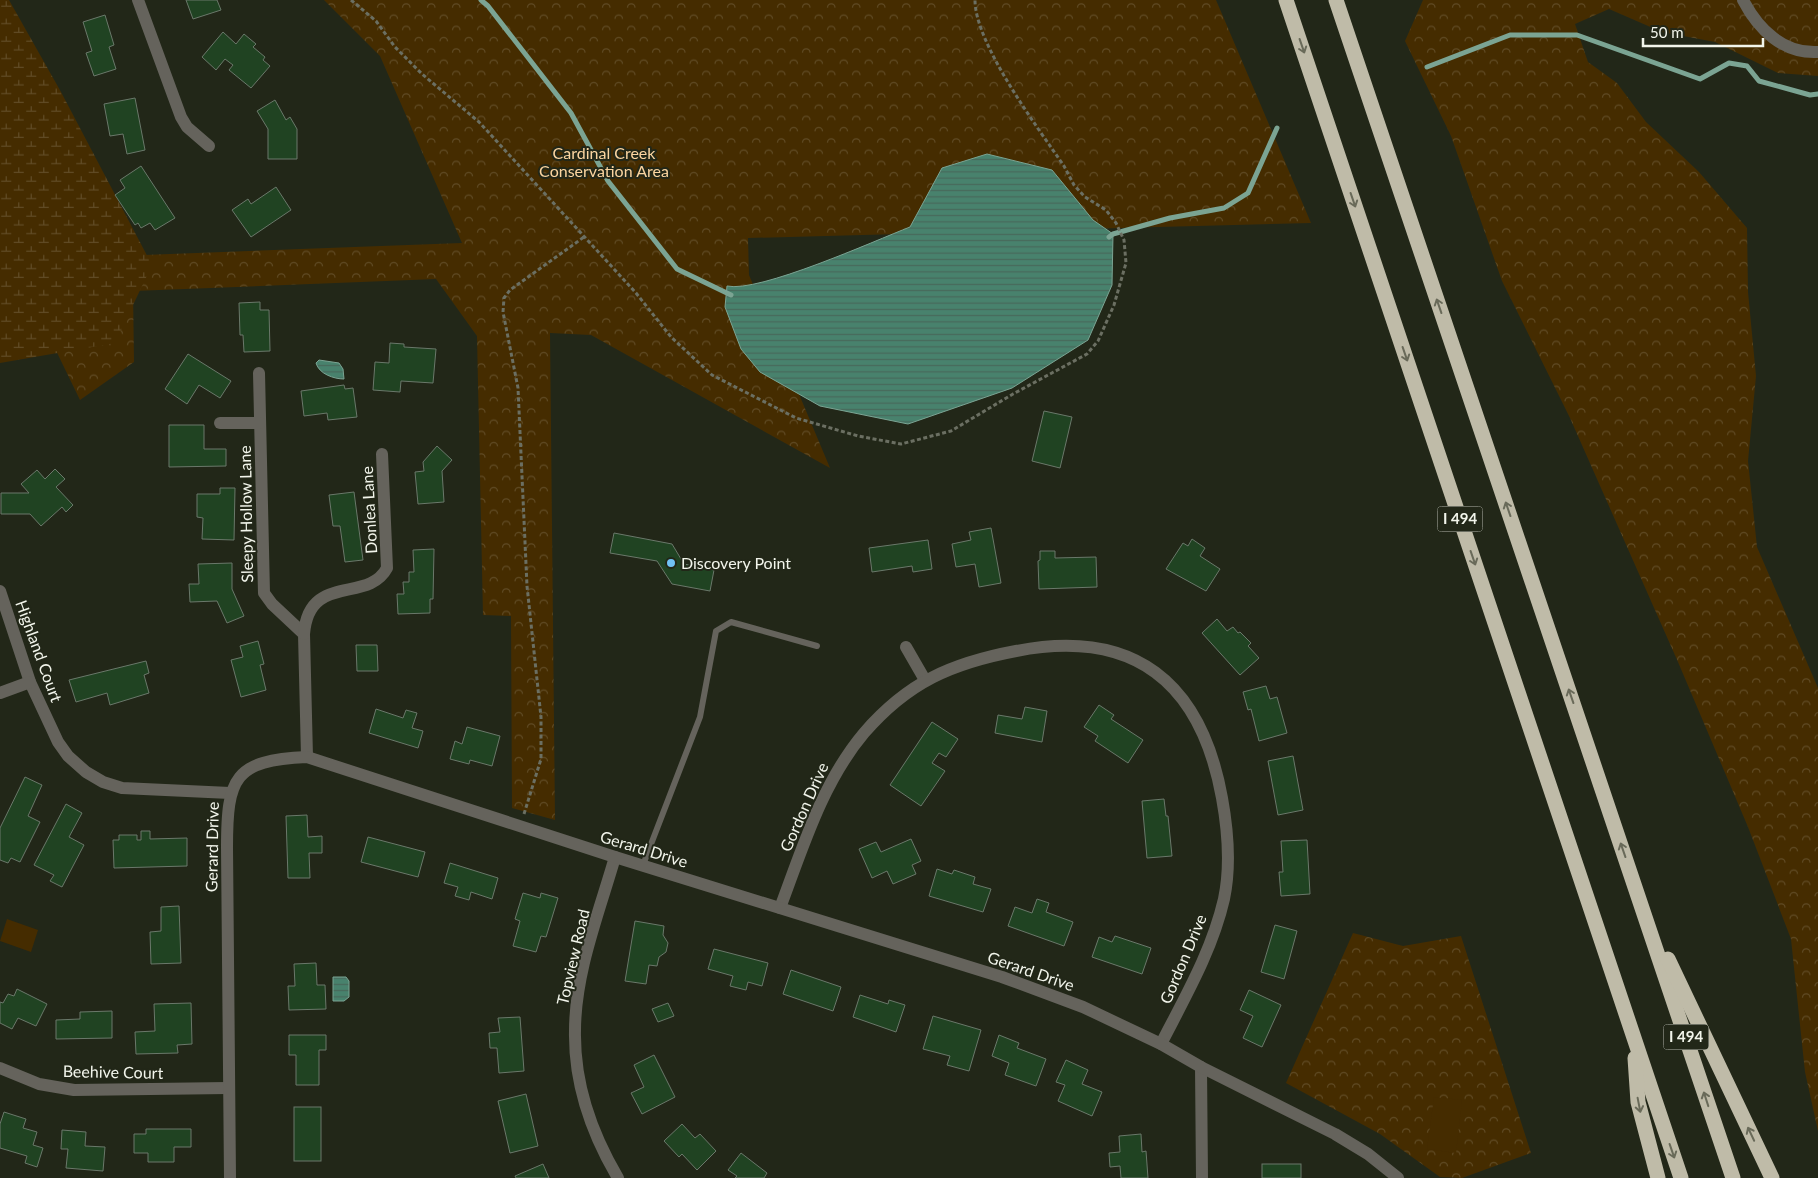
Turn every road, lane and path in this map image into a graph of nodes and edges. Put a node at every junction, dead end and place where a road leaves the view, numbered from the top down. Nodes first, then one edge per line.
1 (138, 0) edge
2 (351, 0) edge
3 (976, 0) edge
4 (1286, 0) edge
5 (1336, 0) edge
6 (1744, 0) edge
7 (1818, 52) edge
8 (208, 146) dead end
9 (584, 237) junction
10 (260, 373) dead end
11 (220, 423) dead end
12 (260, 423) junction
13 (382, 454) dead end
14 (0, 591) edge
15 (304, 634) junction
16 (817, 646) dead end
17 (906, 647) dead end
18 (926, 680) junction
19 (30, 682) junction
20 (0, 693) edge
21 (307, 757) junction
22 (230, 793) junction
23 (520, 826) junction
24 (615, 857) junction
25 (643, 865) junction
26 (1639, 896) junction
27 (780, 908) junction
28 (1634, 1039) junction
29 (1161, 1044) junction
30 (1201, 1067) junction
31 (0, 1068) edge
32 (228, 1088) junction
33 (230, 1178) edge
34 (618, 1178) edge
35 (1202, 1178) edge
36 (1398, 1178) edge
37 (1658, 1178) edge
38 (1681, 1178) edge
39 (1733, 1178) edge
40 (1772, 1178) edge

1 - 8 street
2 - 9 path
3 - 9 path
4 -> 28 highway, I 494
26 -> 5 highway, I 494
6 - 7 street
9 - 23 path
10 - 12 street, Sleepy Hollow Lane
11 - 12 street
12 - 15 street, Sleepy Hollow Lane
13 - 15 street, Donlea Lane
14 - 19 street, Highland Court
15 - 21 street
16 - 25 lane
17 - 18 street
18 - 27 street, Gordon Drive
18 - 29 street, Gordon Drive
19 - 20 street
19 - 22 street, Highland Court
21 - 22 street, Gerard Drive
21 - 23 street, Gerard Drive
22 - 32 street, Gerard Drive
23 - 24 street, Gerard Drive
24 - 25 street, Gerard Drive
24 - 34 street, Topview Road
25 - 27 street, Gerard Drive
39 -> 26 highway, I 494
40 -> 26 highway
27 - 29 street, Gerard Drive
28 -> 37 highway
28 -> 38 highway, I 494
29 - 30 street, Gerard Drive
30 - 35 street
30 - 36 street, Gerard Drive
31 - 32 street, Beehive Court
32 - 33 street, Gerard Drive

